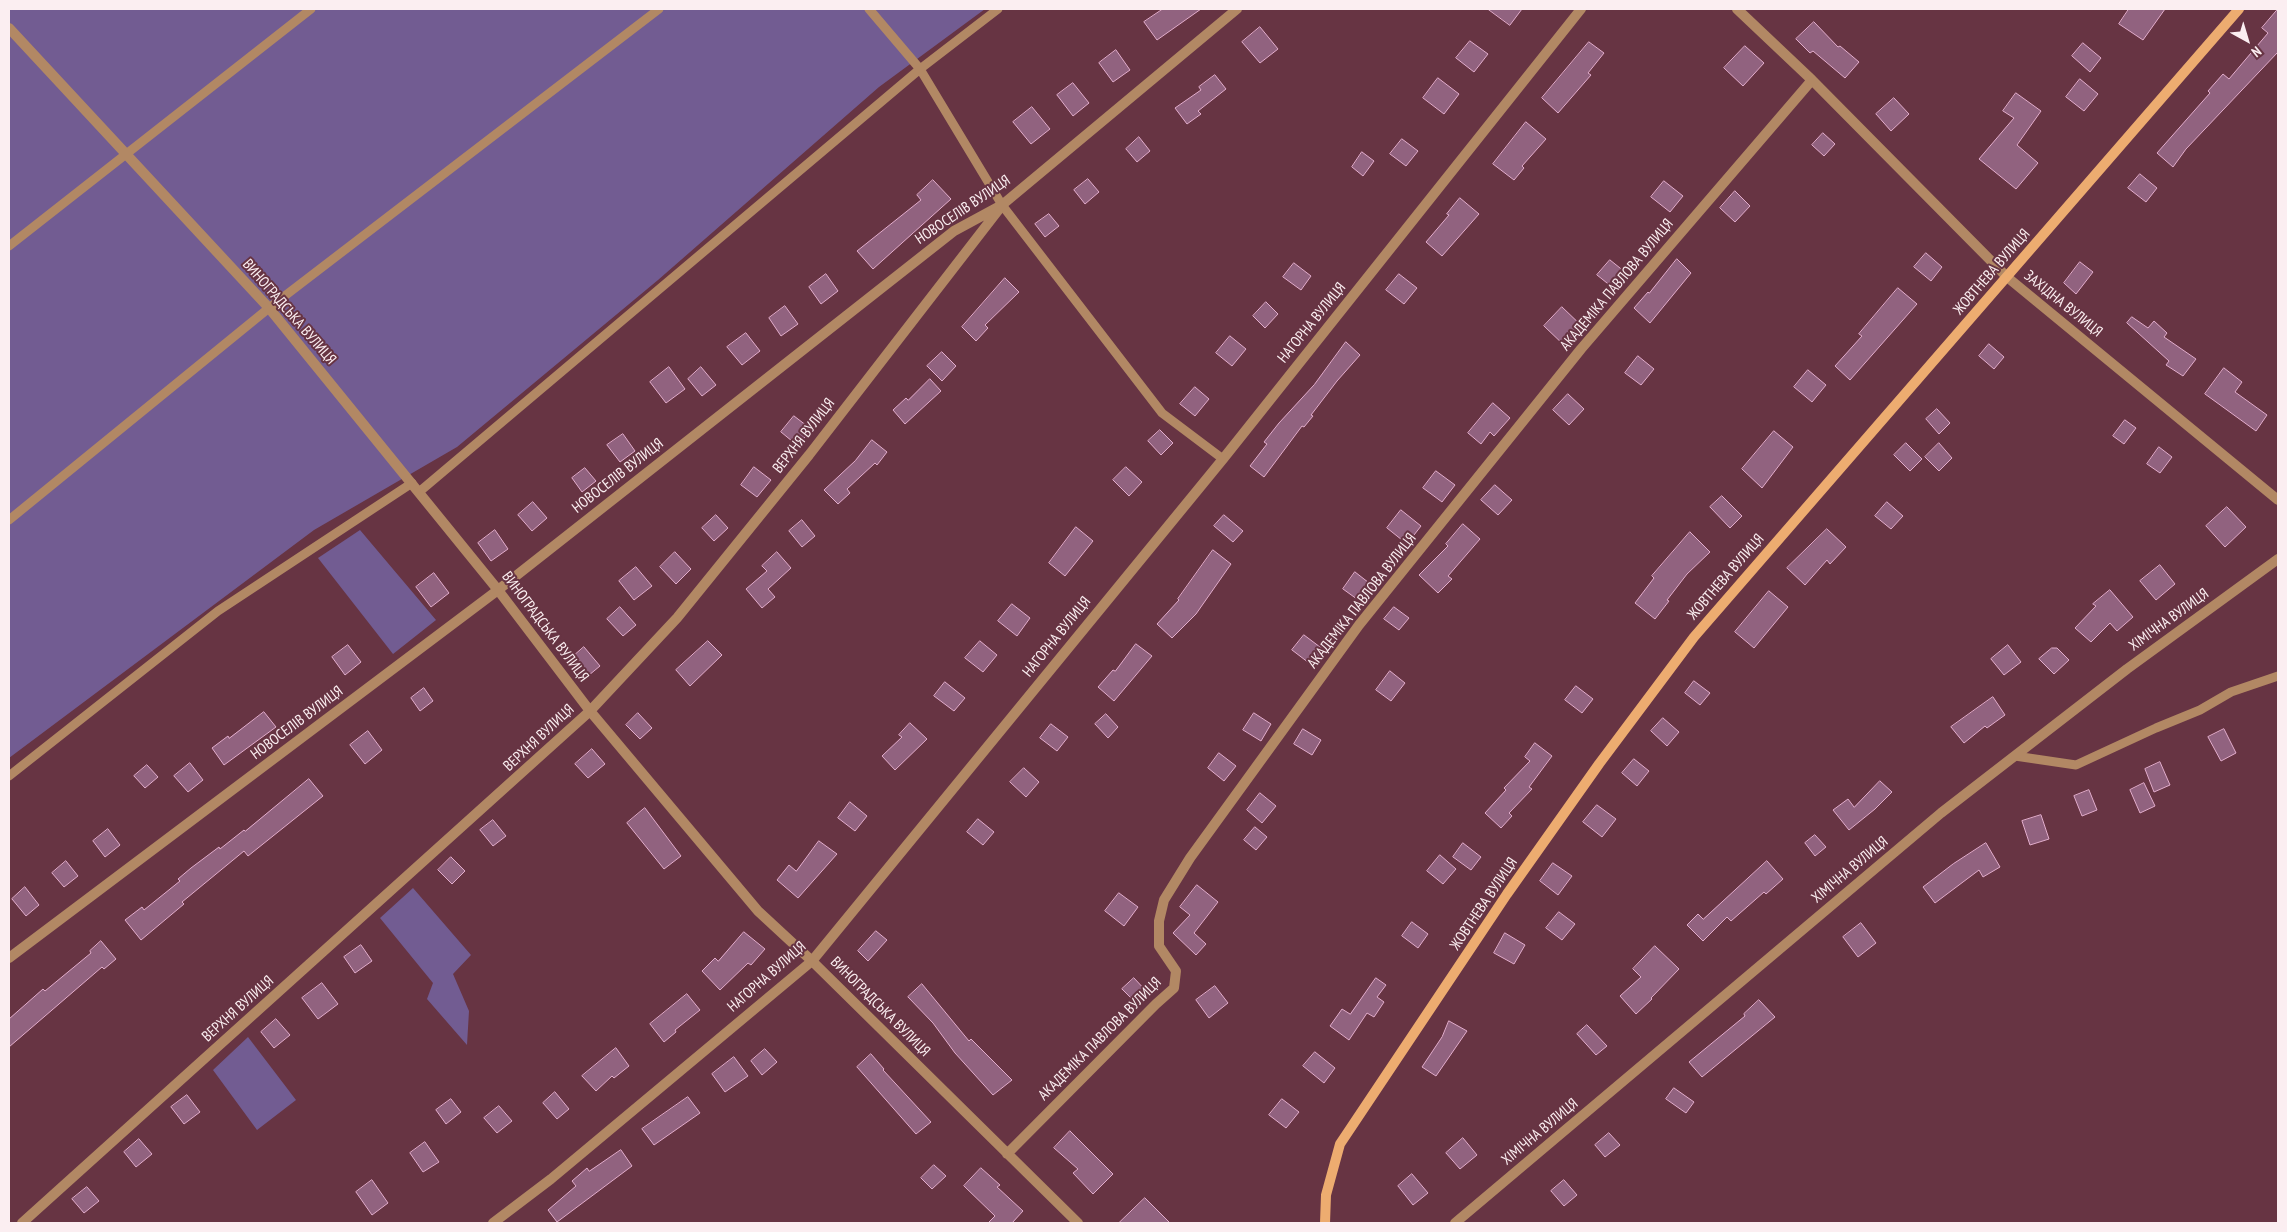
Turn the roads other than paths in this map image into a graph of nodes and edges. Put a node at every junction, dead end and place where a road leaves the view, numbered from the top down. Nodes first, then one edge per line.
1 (311, 9) edge
2 (659, 9) edge
3 (869, 9) edge
4 (998, 9) edge
5 (1237, 9) edge
6 (1581, 9) edge
7 (1737, 9) edge
8 (2239, 9) edge
9 (9, 28) edge
10 (920, 68) junction
11 (1812, 80) junction
12 (126, 154) junction
13 (1002, 205) junction
14 (9, 246) edge
15 (2007, 277) junction
16 (269, 308) junction
17 (1222, 459) junction
18 (412, 483) junction
19 (419, 492) junction
20 (2278, 500) edge
21 (9, 520) edge
22 (2278, 559) edge
23 (498, 590) junction
24 (2278, 676) edge
25 (590, 711) junction
26 (2015, 756) junction
27 (9, 776) edge
28 (9, 958) edge
29 (812, 961) junction
30 (1007, 1154) junction
31 (22, 1223) edge
32 (493, 1223) edge
33 (1078, 1223) edge
34 (1325, 1223) edge
35 (1455, 1223) edge

1 - 12 lane
2 - 16 lane
3 - 10 lane
4 - 10 lane
5 - 13 street, НОВОСЕЛІВ ВУЛИЦЯ
6 - 17 street, НАГОРНА ВУЛИЦЯ
7 - 11 street, ЗАХІДНА ВУЛИЦЯ
8 - 15 main road, ЖОВТНЕВА ВУЛИЦЯ
9 - 12 street, ВИНОГРАДСЬКА ВУЛИЦЯ
10 - 13 lane
10 - 19 lane
11 - 15 street, ЗАХІДНА ВУЛИЦЯ
11 - 30 street, АКАДЕМІКА ПАВЛОВА ВУЛИЦЯ
12 - 14 lane
12 - 16 street, ВИНОГРАДСЬКА ВУЛИЦЯ
13 - 17 lane
13 - 23 street, НОВОСЕЛІВ ВУЛИЦЯ
13 - 25 street, ВЕРХНЯ ВУЛИЦЯ
15 - 20 street, ЗАХІДНА ВУЛИЦЯ
15 - 34 main road, ЖОВТНЕВА ВУЛИЦЯ
16 - 18 street, ВИНОГРАДСЬКА ВУЛИЦЯ
16 - 21 lane
17 - 29 street, НАГОРНА ВУЛИЦЯ
18 - 19 street, ВИНОГРАДСЬКА ВУЛИЦЯ
18 - 27 lane
19 - 23 street, ВИНОГРАДСЬКА ВУЛИЦЯ
22 - 26 street, ХІМІЧНА ВУЛИЦЯ
23 - 25 street, ВИНОГРАДСЬКА ВУЛИЦЯ
23 - 28 street, НОВОСЕЛІВ ВУЛИЦЯ
24 - 26 lane
25 - 29 street, ВИНОГРАДСЬКА ВУЛИЦЯ
25 - 31 street, ВЕРХНЯ ВУЛИЦЯ
26 - 35 street, ХІМІЧНА ВУЛИЦЯ
29 - 30 street, ВИНОГРАДСЬКА ВУЛИЦЯ
29 - 32 street, НАГОРНА ВУЛИЦЯ
30 - 33 street, ВИНОГРАДСЬКА ВУЛИЦЯ

